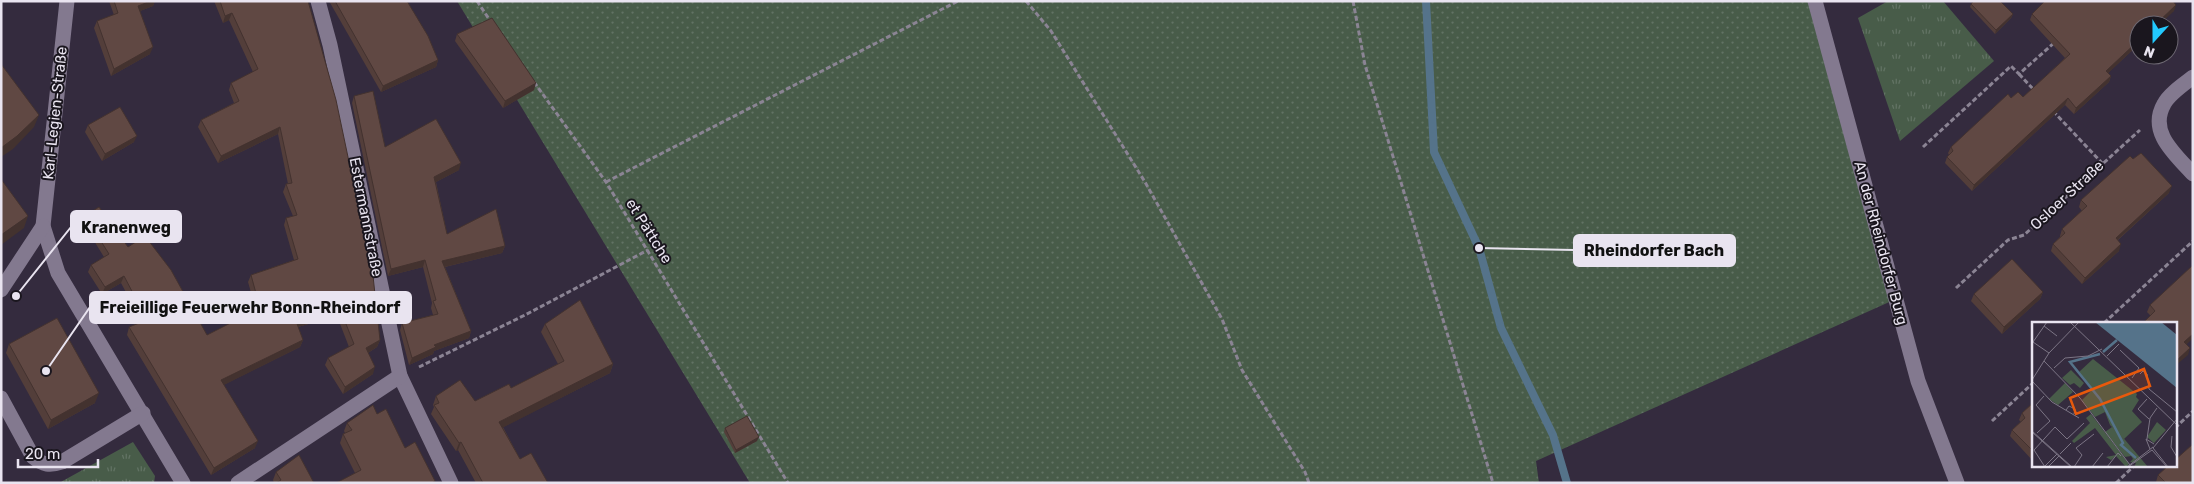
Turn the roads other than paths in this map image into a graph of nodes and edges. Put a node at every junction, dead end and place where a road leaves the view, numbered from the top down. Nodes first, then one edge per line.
1 (67, 1) edge
2 (318, 1) edge
3 (1815, 1) edge
4 (2193, 76) edge
5 (2193, 174) edge
6 (43, 226) junction
7 (1, 290) edge
8 (400, 376) junction
9 (1, 398) edge
10 (143, 413) junction
11 (183, 483) edge
12 (238, 483) edge
13 (451, 483) edge
14 (1956, 483) edge

1 - 6 street, Karl-Legien-Straße
2 - 8 street, Estermannstraße
3 - 14 street, An der Rheindorfer Burg
4 - 5 street
6 - 7 street, Karl-Legien-Straße
6 - 10 street, Karl-Legien-Straße
8 - 12 street
8 - 13 street, Estermannstraße
9 - 10 street
10 - 11 street, Karl-Legien-Straße

